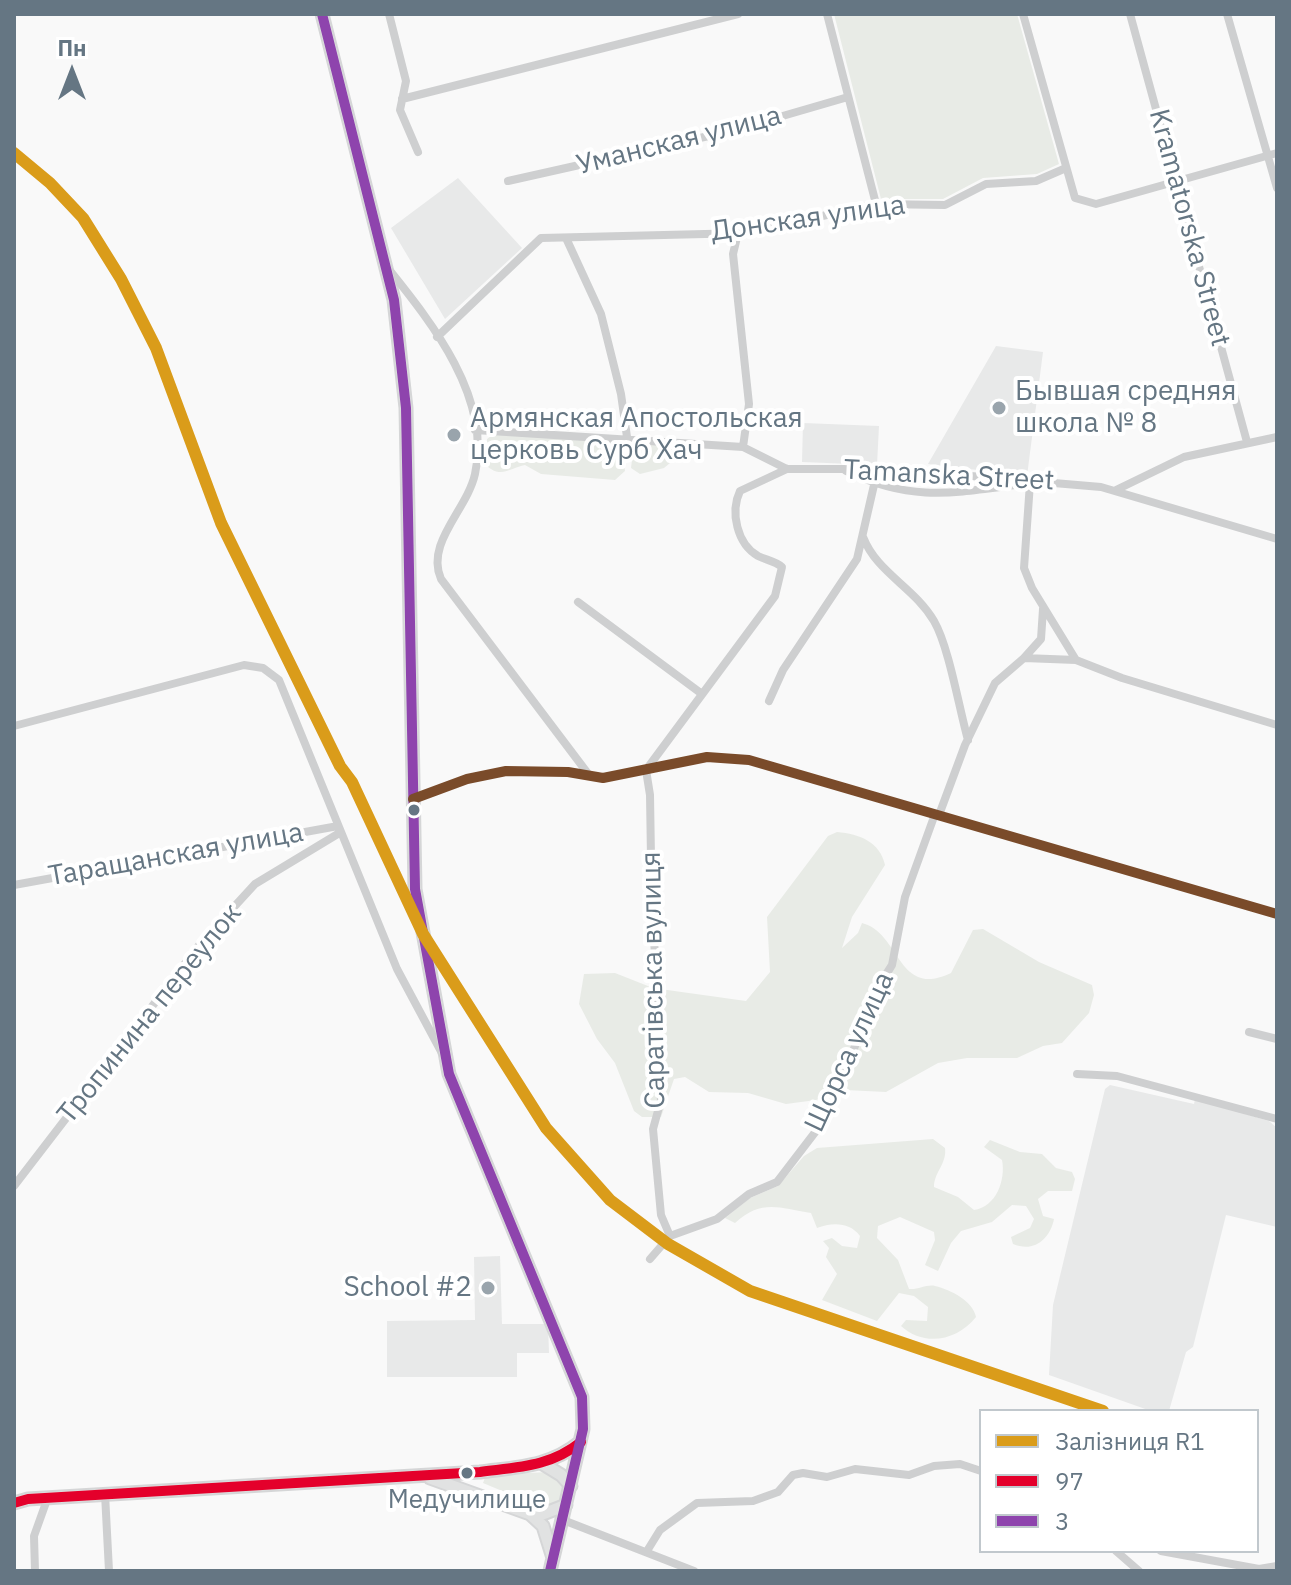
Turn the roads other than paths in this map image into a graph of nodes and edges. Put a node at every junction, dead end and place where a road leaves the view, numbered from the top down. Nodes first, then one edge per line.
1 (322, 14) edge
2 (389, 14) edge
3 (738, 14) edge
4 (827, 14) edge
5 (1023, 14) edge
6 (1130, 14) edge
7 (1227, 14) edge
8 (848, 97) junction
9 (402, 99) junction
10 (418, 152) dead end
11 (1272, 154) edge
12 (1066, 168) junction
13 (508, 181) dead end
14 (1178, 181) junction
15 (1277, 188) edge
16 (876, 204) junction
17 (738, 233) junction
18 (566, 238) junction
19 (386, 266) junction
20 (437, 337) junction
21 (475, 430) junction
22 (627, 437) junction
23 (1277, 437) edge
24 (1247, 442) junction
25 (743, 447) junction
26 (787, 469) junction
27 (842, 469) junction
28 (1030, 483) junction
29 (874, 485) junction
30 (1115, 490) junction
31 (863, 537) junction
32 (1277, 539) edge
33 (578, 602) dead end
34 (1043, 607) junction
35 (1024, 658) junction
36 (1076, 660) junction
37 (702, 694) junction
38 (769, 701) dead end
39 (1277, 725) edge
40 (14, 726) edge
41 (968, 740) junction
42 (646, 770) junction
43 (590, 776) junction
44 (413, 799) junction
45 (937, 814) junction
46 (339, 829) junction
47 (14, 885) edge
48 (1277, 914) edge
49 (1249, 1032) dead end
50 (1277, 1039) edge
51 (447, 1061) junction
52 (1077, 1074) dead end
53 (1277, 1119) edge
54 (14, 1186) edge
55 (670, 1236) junction
56 (650, 1259) dead end
57 (581, 1442) junction
58 (543, 1464) junction
59 (979, 1470) edge
60 (480, 1472) junction
61 (426, 1477) junction
62 (571, 1486) junction
63 (476, 1493) junction
64 (105, 1494) junction
65 (48, 1497) junction
66 (14, 1503) edge
67 (566, 1505) junction
68 (530, 1514) junction
69 (563, 1520) junction
70 (647, 1551) junction
71 (1118, 1553) edge
72 (1172, 1553) edge
73 (553, 1558) junction
74 (1277, 1566) edge
75 (35, 1571) edge
76 (109, 1571) edge
77 (550, 1571) edge
78 (694, 1571) edge
79 (1139, 1571) edge

1 - 19 main road
2 - 9 street
3 - 9 street
4 - 8 street
5 - 12 street
6 - 14 street, Kramatorska Street
7 - 11 street
8 - 13 street, Уманская улица
8 - 16 street
9 - 10 street
11 - 14 street
11 - 15 street
12 - 14 street
12 - 16 street, Донская улица
14 - 24 street, Kramatorska Street
16 - 17 street, Донская улица
17 - 18 street, Донская улица
17 - 25 street
18 - 20 street, Донская улица
18 - 22 street
19 - 20 street
19 - 44 main road
20 - 21 street
21 - 22 street, Tamanska Street
21 - 43 street
22 - 25 street, Tamanska Street
23 - 24 street
24 - 30 street
25 - 26 street, Tamanska Street
26 - 27 street, Tamanska Street
26 - 37 street
27 - 28 street, Tamanska Street
27 - 29 street
28 - 29 street
28 - 30 street, Tamanska Street
28 - 34 street
29 - 31 street
30 - 32 street, Tamanska Street
31 - 38 street
31 - 41 street
33 - 37 street
34 - 35 street
34 - 36 street
35 - 36 street
35 - 41 street, Щорса улица
36 - 39 street
37 - 42 street
40 - 46 street
41 - 45 street, Щорса улица
42 - 43 street
42 - 45 street
42 - 55 street, Саратівська вулиця
43 - 44 street
44 - 51 main road
45 - 48 street
45 - 55 street, Щорса улица
46 - 47 street, Таращанская улица
46 - 51 street
46 - 54 street, Тропинина переулок
49 - 50 street
51 - 57 main road
52 - 53 street
55 - 56 street, Щорса улица
57 - 58 main road
57 - 62 main road
58 - 60 main road
58 - 62 main road
59 - 70 street
60 - 61 main road
60 - 63 main road
61 - 63 main road
61 - 64 main road
62 - 67 main road
63 - 68 main road
64 - 65 main road
64 - 76 street
65 - 66 main road
65 - 75 street
67 - 68 main road
67 - 69 main road
68 - 73 main road
69 - 70 street
69 - 73 main road
70 - 78 street
71 - 79 street
72 - 74 street
73 - 77 main road

